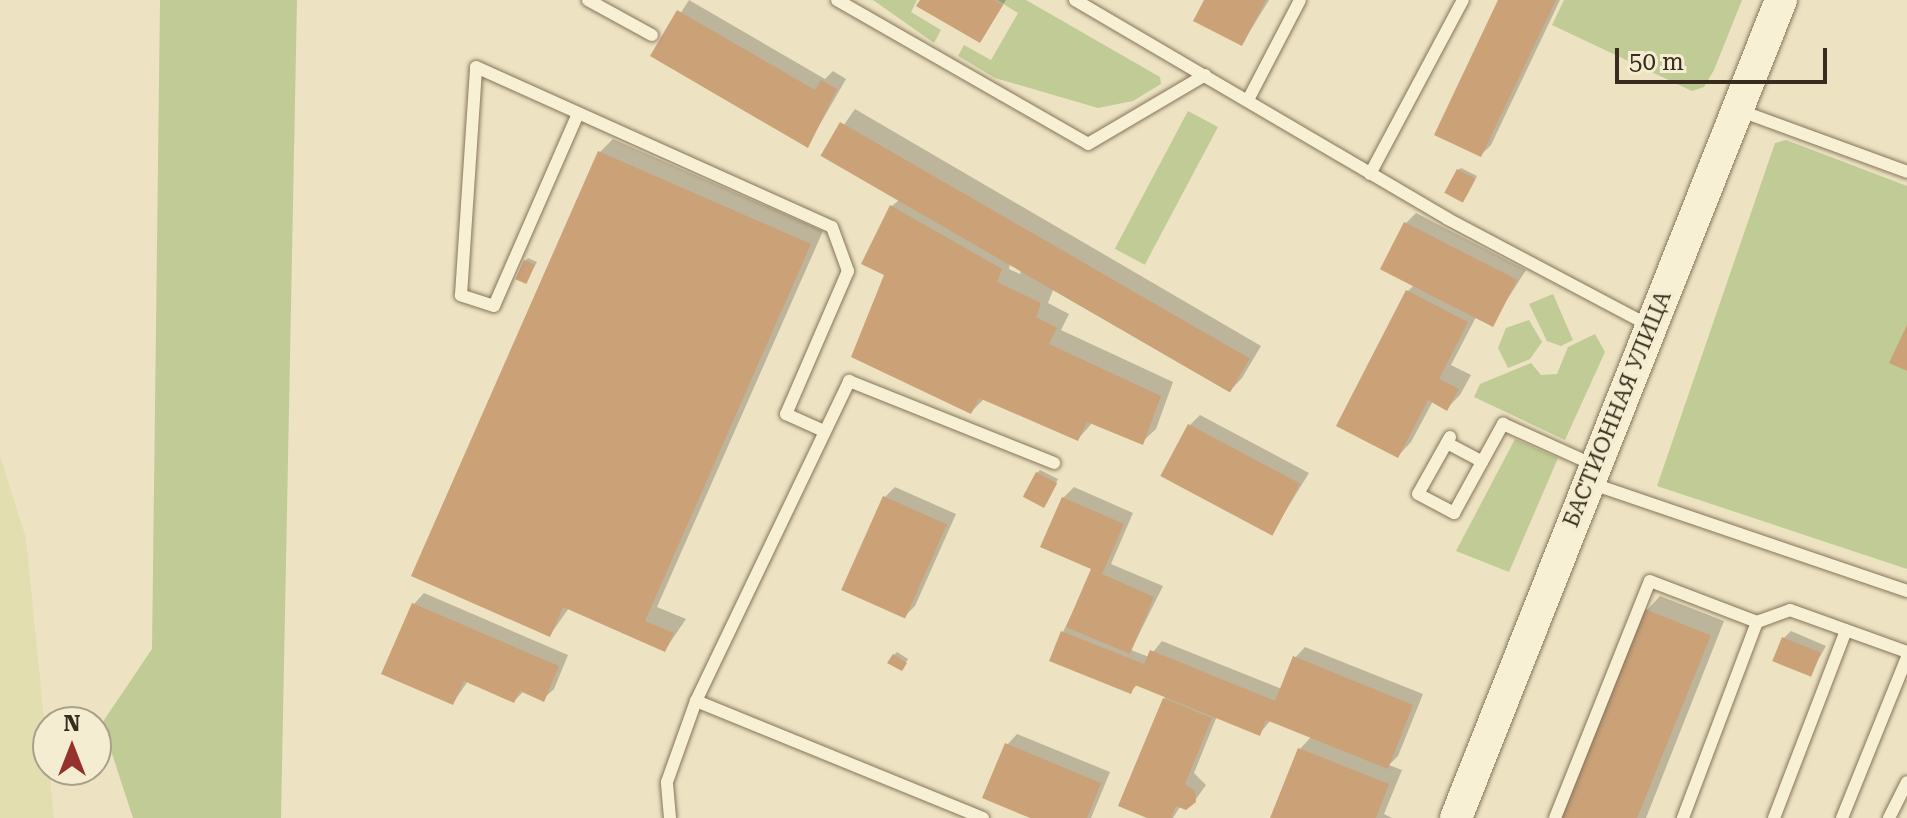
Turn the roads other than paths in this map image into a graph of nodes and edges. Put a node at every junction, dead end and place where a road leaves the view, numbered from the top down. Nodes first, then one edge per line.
1 (588, 0) edge
2 (837, 0) edge
3 (1075, 0) edge
4 (1300, 0) edge
5 (1463, 0) edge
6 (1781, 0) edge
7 (652, 35) dead end
8 (1205, 75) junction
9 (1249, 98) junction
10 (1738, 110) junction
11 (577, 116) junction
12 (1907, 172) edge
13 (1370, 174) junction
14 (1651, 327) junction
15 (1489, 417) dead end
16 (1503, 424) junction
17 (824, 431) junction
18 (1482, 462) junction
19 (1054, 463) dead end
20 (1590, 473) junction
21 (1907, 591) edge
22 (1757, 622) junction
23 (1846, 630) junction
24 (1907, 654) edge
25 (696, 701) junction
26 (1907, 782) edge
27 (670, 818) edge
28 (983, 818) edge
29 (1456, 818) edge
30 (1555, 818) edge
31 (1683, 818) edge
32 (1774, 818) edge
33 (1842, 818) edge
34 (1889, 818) edge

1 - 7 lane
2 - 8 lane
3 - 8 lane
4 - 9 lane
5 - 13 lane
6 - 10 street, БАСТИОННАЯ УЛИЦА
8 - 9 lane
9 - 13 lane
10 - 12 lane
10 - 14 street, БАСТИОННАЯ УЛИЦА
11 - 11 lane
11 - 17 lane
13 - 14 lane
14 - 20 street, БАСТИОННАЯ УЛИЦА
15 - 16 lane
16 - 18 lane
16 - 20 lane
17 - 19 lane
17 - 25 lane
18 - 18 lane
20 - 21 lane
20 - 29 street, БАСТИОННАЯ УЛИЦА
22 - 23 lane
22 - 30 lane
22 - 31 lane
23 - 24 lane
23 - 32 lane
24 - 33 lane
25 - 27 lane
25 - 28 lane
26 - 34 lane

